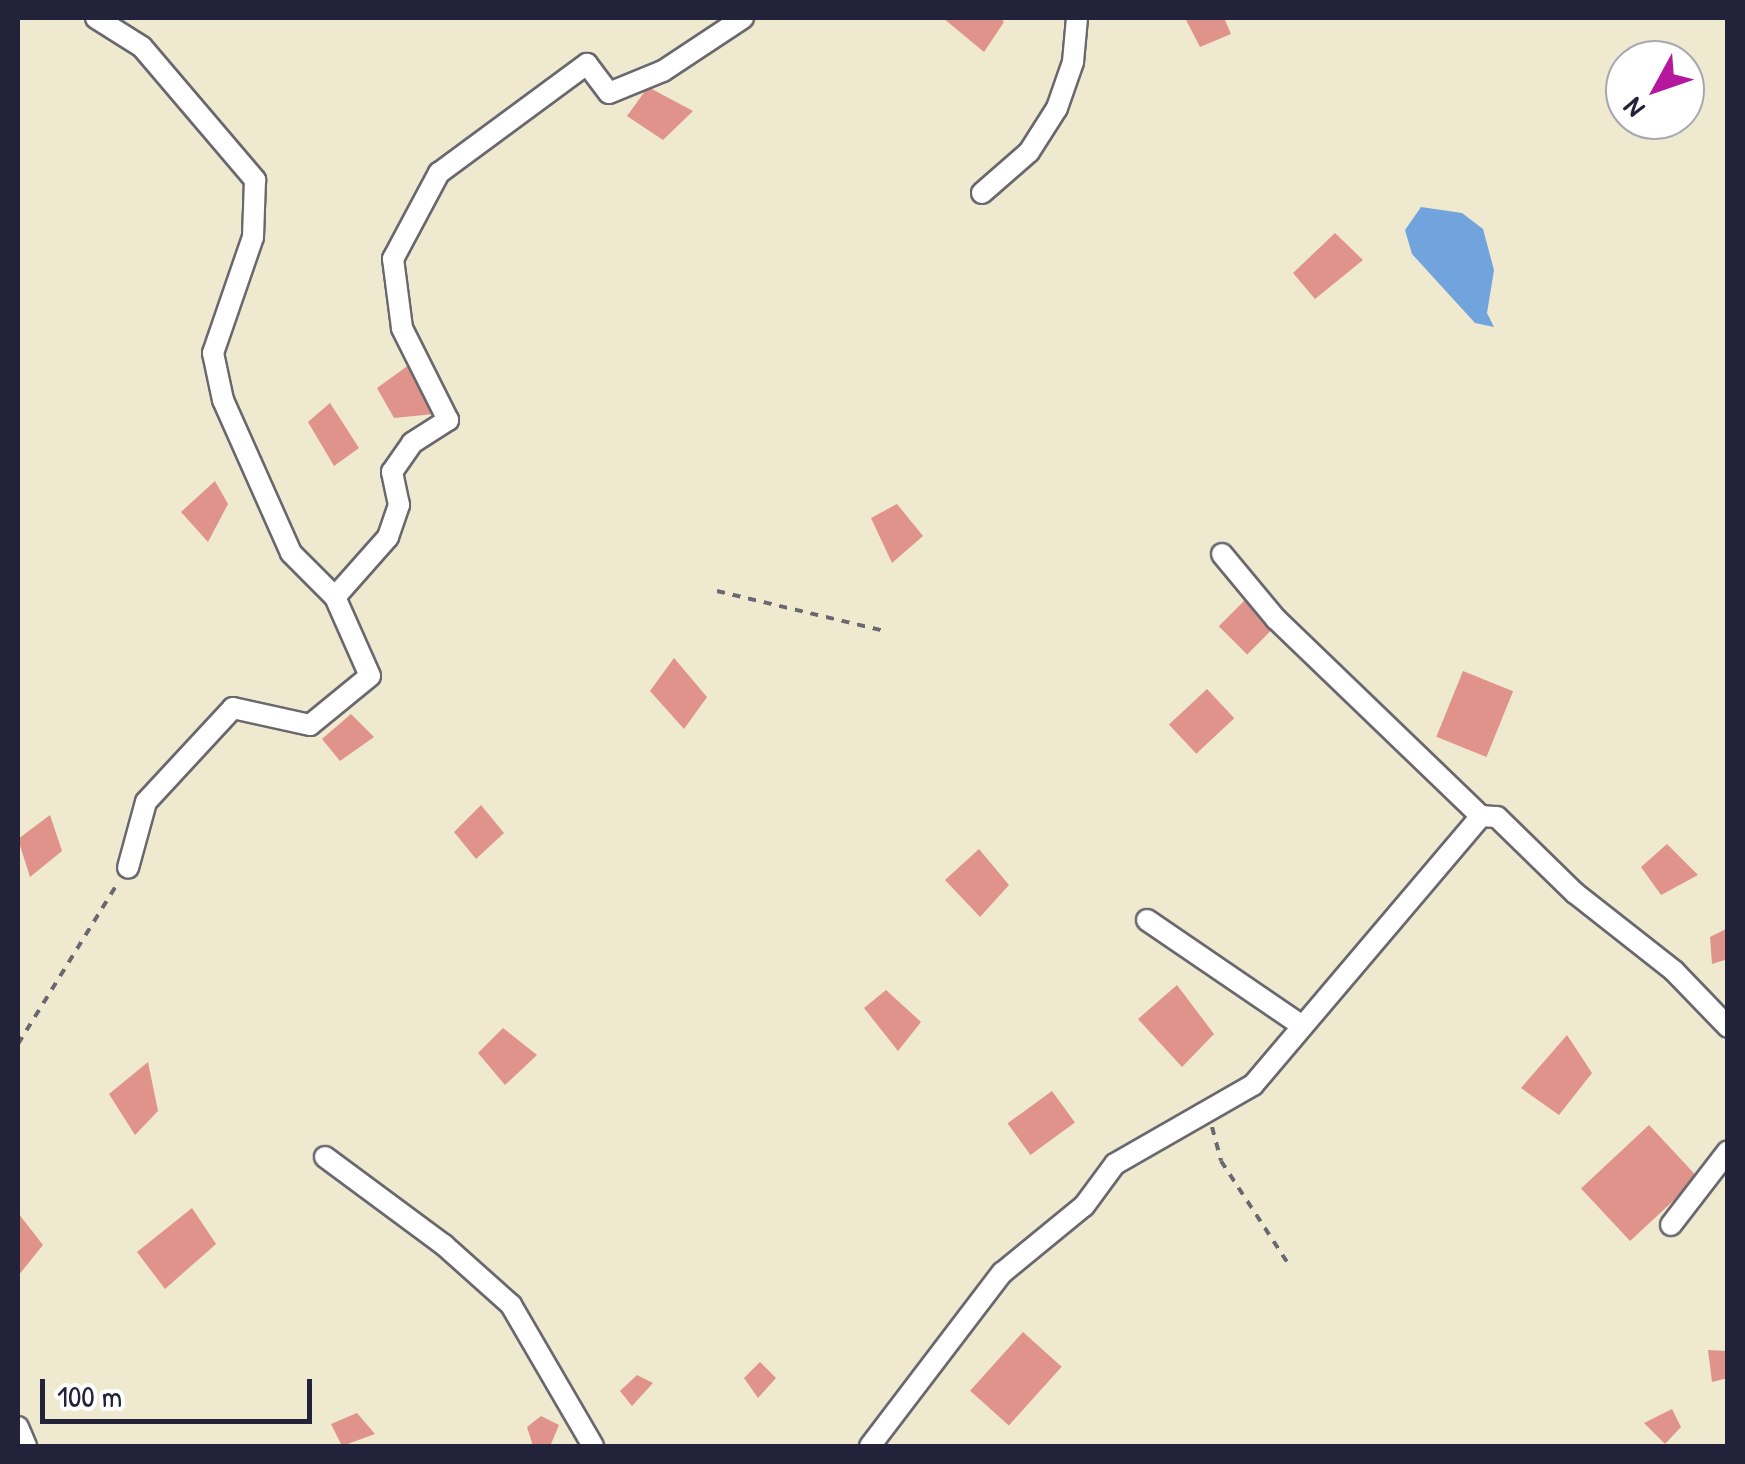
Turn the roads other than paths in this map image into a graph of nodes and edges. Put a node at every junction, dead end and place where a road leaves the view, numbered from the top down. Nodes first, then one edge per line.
1 (96, 18) edge
2 (744, 18) edge
3 (1077, 18) edge
4 (982, 192) dead end
5 (1222, 554) dead end
6 (335, 598) junction
7 (1481, 816) junction
8 (128, 868) road end
9 (1148, 920) dead end
10 (1301, 1024) junction
11 (1728, 1027) edge
12 (1728, 1151) edge
13 (324, 1157) dead end
14 (1671, 1226) dead end
15 (18, 1427) edge
16 (26, 1446) edge
17 (593, 1446) edge
18 (870, 1446) edge

1 - 6 street
2 - 6 street
3 - 4 street
5 - 7 street
6 - 8 street
7 - 10 street
7 - 11 street
9 - 10 street
10 - 18 street
12 - 14 street
13 - 17 street
15 - 16 street

